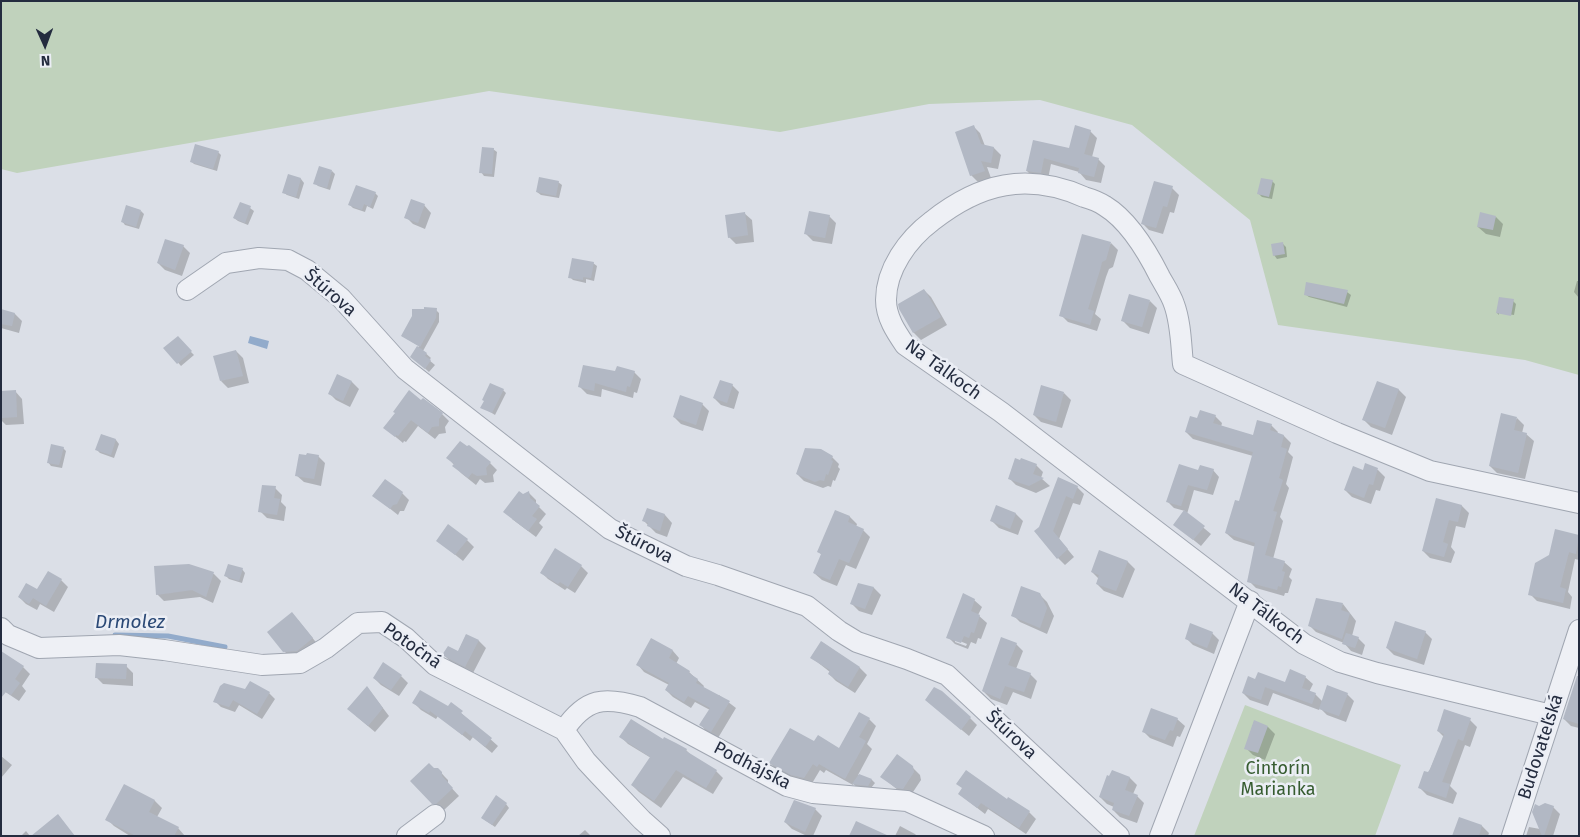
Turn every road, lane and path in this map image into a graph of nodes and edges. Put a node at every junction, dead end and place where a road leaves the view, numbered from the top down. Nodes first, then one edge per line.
1 (187, 290) dead end
2 (1579, 503) edge
3 (1250, 601) junction
4 (1, 628) edge
5 (1579, 630) edge
6 (1551, 715) junction
7 (564, 730) junction
8 (435, 815) dead end
9 (407, 836) edge
10 (660, 836) edge
11 (984, 836) edge
12 (1119, 836) edge
13 (1160, 836) edge
14 (1512, 836) edge

1 - 12 street, Štúrova
2 - 3 street, Na Tálkoch
3 - 6 street, Na Tálkoch
3 - 13 street
4 - 7 street, Potočná
5 - 6 street, Budovateľská
6 - 14 street, Budovateľská
7 - 10 street, Potočná
7 - 11 street, Podhájska
8 - 9 street

